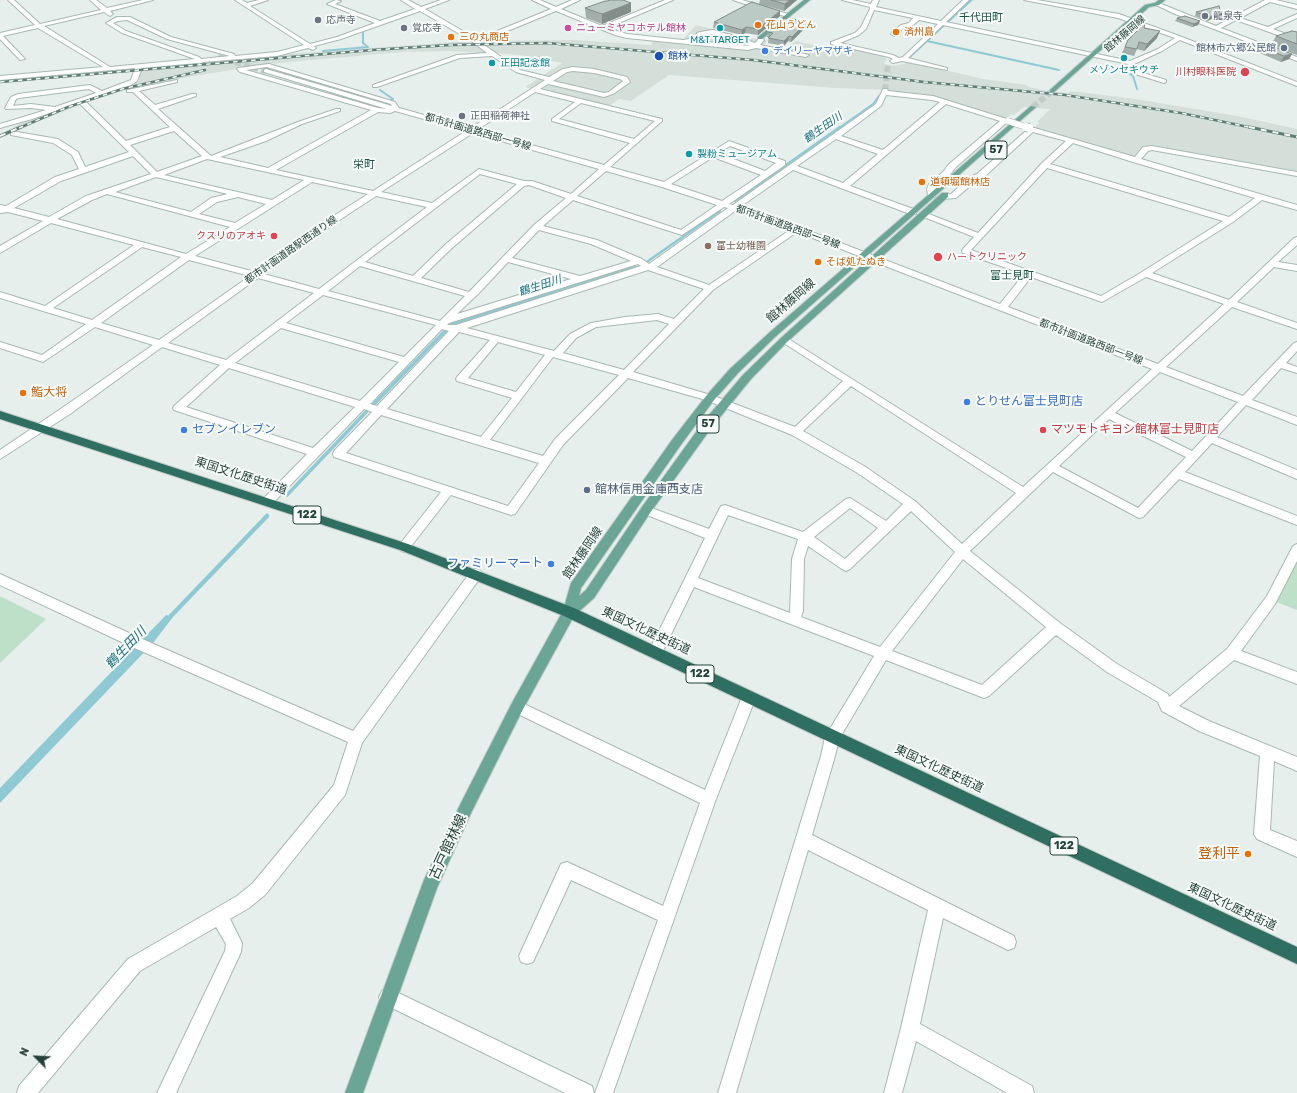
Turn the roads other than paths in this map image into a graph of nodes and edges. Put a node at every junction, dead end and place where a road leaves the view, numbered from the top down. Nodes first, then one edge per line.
1 (12, 0) edge
2 (93, 0) edge
3 (150, 0) edge
4 (238, 0) edge
5 (265, 0) edge
6 (338, 0) edge
7 (404, 0) edge
8 (446, 0) edge
9 (535, 0) edge
10 (577, 0) edge
11 (670, 0) edge
12 (736, 0) edge
13 (807, 0) edge
14 (845, 0) edge
15 (966, 0) edge
16 (1027, 0) edge
17 (1150, 0) edge
18 (1269, 0) edge
19 (1159, 2) edge
20 (246, 5) junction
21 (873, 5) edge
22 (1297, 7) edge
23 (422, 9) junction
24 (556, 9) junction
25 (106, 10) junction
26 (1149, 14) dead end
27 (788, 15) junction
28 (1297, 16) edge
29 (917, 18) junction
30 (1144, 18) dead end
31 (1236, 18) junction
32 (116, 19) junction
33 (1131, 20) junction
34 (379, 23) junction
35 (1138, 23) junction
36 (943, 24) junction
37 (39, 26) junction
38 (602, 28) junction
39 (1217, 28) junction
40 (1269, 29) junction
41 (894, 34) dead end
42 (0, 36) edge
43 (696, 38) junction
44 (760, 38) junction
45 (1180, 38) junction
46 (472, 39) junction
47 (740, 39) junction
48 (1297, 40) edge
49 (676, 41) junction
50 (705, 43) junction
51 (309, 46) junction
52 (756, 46) junction
53 (318, 51) dead end
54 (495, 54) junction
55 (806, 55) dead end
56 (1092, 55) junction
57 (218, 57) tunnel mouth
58 (1100, 57) junction
59 (237, 58) junction
60 (22, 59) dead end
61 (904, 60) junction
62 (1297, 60) edge
63 (200, 62) junction
64 (1131, 63) junction
65 (888, 64) dead end
66 (139, 67) junction
67 (946, 68) dead end
68 (110, 69) junction
69 (266, 71) tunnel mouth
70 (0, 78) edge
71 (175, 81) dead end
72 (550, 81) junction
73 (1164, 81) dead end
74 (1297, 84) edge
75 (375, 86) dead end
76 (134, 90) junction
77 (535, 90) junction
78 (1052, 91) tunnel mouth
79 (1062, 92) tunnel mouth
80 (101, 93) junction
81 (194, 95) dead end
82 (580, 101) junction
83 (83, 102) junction
84 (944, 102) junction
85 (154, 108) junction
86 (55, 109) junction
87 (395, 109) junction
88 (338, 110) dead end
89 (376, 110) junction
90 (1007, 121) junction
91 (0, 126) edge
92 (175, 128) junction
93 (1031, 128) junction
94 (471, 130) junction
95 (14, 133) dead end
96 (836, 136) junction
97 (1008, 140) dead end
98 (1071, 141) junction
99 (635, 142) junction
100 (125, 144) junction
101 (883, 152) junction
102 (134, 153) junction
103 (713, 154) junction
104 (210, 157) junction
105 (1136, 160) junction
106 (1045, 165) junction
107 (792, 167) junction
108 (604, 168) junction
109 (83, 170) junction
110 (270, 170) junction
111 (972, 171) dead end
112 (766, 174) junction
113 (1297, 174) edge
114 (156, 175) junction
115 (311, 179) junction
116 (525, 184) junction
117 (665, 185) junction
118 (845, 186) junction
119 (107, 192) junction
120 (374, 193) junction
121 (238, 194) junction
122 (932, 195) junction
123 (571, 196) junction
124 (942, 197) junction
125 (1260, 198) junction
126 (274, 203) junction
127 (722, 204) junction
128 (433, 206) junction
129 (735, 208) junction
130 (1297, 208) edge
131 (2, 209) edge
132 (913, 212) junction
133 (193, 214) junction
134 (923, 215) junction
135 (48, 220) junction
136 (1230, 220) junction
137 (237, 226) junction
138 (537, 227) junction
139 (796, 229) junction
140 (980, 236) junction
141 (1297, 240) edge
142 (140, 245) junction
143 (0, 250) edge
144 (187, 257) junction
145 (869, 257) junction
146 (506, 259) junction
147 (638, 261) junction
148 (358, 263) junction
149 (1272, 264) junction
150 (648, 267) junction
151 (1297, 268) edge
152 (1029, 274) junction
153 (1145, 274) junction
154 (255, 275) junction
155 (416, 278) junction
156 (582, 279) junction
157 (710, 288) junction
158 (321, 292) junction
159 (0, 295) edge
160 (471, 295) junction
161 (1231, 303) junction
162 (1002, 308) junction
163 (46, 309) junction
164 (93, 323) junction
165 (676, 323) junction
166 (279, 324) junction
167 (443, 324) junction
168 (1297, 326) edge
169 (456, 328) junction
170 (496, 339) junction
171 (784, 340) junction
172 (160, 343) junction
173 (0, 345) edge
174 (1297, 345) edge
175 (554, 354) junction
176 (406, 361) junction
177 (227, 364) junction
178 (1279, 364) junction
179 (1160, 368) junction
180 (1297, 370) edge
181 (627, 374) junction
182 (850, 381) junction
183 (518, 396) junction
184 (710, 398) junction
185 (1244, 401) junction
186 (724, 403) junction
187 (362, 405) junction
188 (379, 410) junction
189 (1108, 414) junction
190 (0, 415) edge
191 (1297, 421) edge
192 (41, 428) junction
193 (796, 432) junction
194 (1210, 438) junction
195 (483, 442) junction
196 (315, 452) junction
197 (0, 455) edge
198 (1193, 456) junction
199 (546, 461) junction
200 (1052, 467) junction
201 (1176, 472) junction
202 (1297, 475) edge
203 (448, 491) junction
204 (1024, 493) junction
205 (267, 502) junction
206 (911, 504) junction
207 (646, 510) junction
208 (1297, 520) edge
209 (887, 528) junction
210 (711, 535) junction
211 (805, 537) junction
212 (404, 547) junction
213 (1297, 549) edge
214 (962, 551) junction
215 (476, 574) junction
216 (0, 578) edge
217 (690, 580) junction
218 (569, 612) junction
219 (794, 619) junction
220 (1055, 627) junction
221 (655, 653) junction
222 (883, 653) junction
223 (1232, 653) junction
224 (1297, 678) edge
225 (749, 697) junction
226 (517, 707) junction
227 (1167, 707) junction
228 (832, 736) junction
229 (356, 739) junction
230 (1266, 752) junction
231 (1297, 764) edge
232 (709, 799) junction
233 (803, 839) junction
234 (1297, 849) edge
235 (937, 906) junction
236 (218, 916) junction
237 (667, 916) junction
238 (1008, 942) dead end
239 (527, 956) dead end
240 (1297, 956) edge
241 (388, 997) junction
242 (910, 1028) junction
243 (26, 1093) edge
244 (166, 1093) edge
245 (354, 1093) edge
246 (585, 1093) edge
247 (604, 1093) edge
248 (727, 1093) edge
249 (893, 1093) edge
250 (1025, 1093) edge

1 - 37 street
2 - 25 street
3 - 25 street
4 - 20 street
5 - 20 street
6 - 34 street
7 - 23 street
8 - 23 street
9 - 24 street
10 - 24 street
11 - 38 street
12 - 27 street
13 - 27 main road
14 - 21 street
15 - 36 street
16 - 33 street
17 - 19 main road
18 - 22 street
18 - 31 street
19 - 26 main road, 館林藤岡線
19 - 33 main road, 館林藤岡線
19 - 39 street
20 - 51 street
21 - 29 street
21 - 61 street
23 - 34 street
23 - 46 street
24 - 38 street
24 - 46 street
25 - 32 street
25 - 37 street
27 - 44 main road
28 - 40 street
29 - 36 street
29 - 41 street
30 - 35 main road, 館林藤岡線
31 - 39 street
31 - 40 street
32 - 57 street
32 - 59 street
32 - 63 street
33 - 35 street
33 - 56 main road, 館林藤岡線
34 - 51 street
35 - 45 street
35 - 58 main road, 館林藤岡線
36 - 56 street
36 - 61 street
37 - 42 street
37 - 68 street
38 - 49 street
39 - 62 street
40 - 48 street
42 - 60 street
43 - 47 street
43 - 49 street
43 - 50 street
44 - 47 street
44 - 52 street
45 - 64 street
45 - 74 street
46 - 54 street
47 - 52 street
49 - 50 street
50 - 52 street
51 - 53 street
51 - 59 street
52 - 55 street
54 - 72 street
54 - 75 street
56 - 58 street
56 - 78 main road, 館林藤岡線
58 - 64 street
58 - 79 main road, 館林藤岡線
59 - 63 street
61 - 65 street
61 - 67 street
63 - 66 street
64 - 73 street
66 - 68 street
66 - 80 street
68 - 70 street
69 - 87 street, 都市計画道路西部一号線
71 - 76 street
72 - 72 street
72 - 77 street, 都市計画道路駅西通り線
76 - 83 street
76 - 85 street
77 - 82 street
77 - 94 street, 都市計画道路駅西通り線
80 - 83 street
80 - 86 street
81 - 85 street
82 - 99 street
82 - 99 street
83 - 86 street
83 - 100 street
84 - 90 street
84 - 96 street
84 - 101 street
85 - 92 street
86 - 91 street
87 - 89 street
87 - 89 street
87 - 94 street, 都市計画道路西部一号線
88 - 104 street
89 - 110 street
90 - 93 street, bridge
90 - 122 street
92 - 100 street
92 - 104 street
93 - 98 street
93 - 124 street
94 - 108 street, 都市計画道路西部一号線
94 - 120 street, 都市計画道路駅西通り線
95 - 109 street
96 - 101 street
96 - 107 street
97 - 122 main road, 館林藤岡線 / 57
98 - 105 street
98 - 106 street
99 - 108 street
100 - 102 street
101 - 118 street
102 - 109 street
102 - 114 street
103 - 112 street
103 - 112 street
103 - 117 street
104 - 110 street
104 - 114 street
105 - 113 street
105 - 125 street
106 - 136 street
106 - 140 street
107 - 118 street
107 - 129 street
108 - 117 street, 都市計画道路西部一号線
108 - 123 street
109 - 131 street
110 - 115 street
111 - 124 main road, 館林藤岡線 / 57
112 - 127 street
114 - 119 street
114 - 121 street
115 - 120 street
115 - 126 street
116 - 123 street
116 - 128 street
116 - 155 street
117 - 127 street, 都市計画道路西部一号線
118 - 132 street
119 - 133 street
119 - 135 street
120 - 128 street
120 - 154 street, 都市計画道路駅西通り線
121 - 126 street
121 - 133 street
122 - 132 main road, 館林藤岡線 / 57
123 - 127 street
123 - 138 street
124 - 134 main road, 館林藤岡線 / 57
125 - 130 street
125 - 136 street
126 - 137 street
127 - 129 street, 都市計画道路西部一号線
128 - 148 street
129 - 139 street, 都市計画道路西部一号線
129 - 150 street
131 - 135 street
132 - 145 main road, 館林藤岡線 / 57
133 - 137 street
134 - 140 street
134 - 145 main road, 館林藤岡線 / 57
135 - 142 street
135 - 143 street
136 - 153 street
137 - 144 street
138 - 146 street
138 - 147 street
139 - 145 street, 都市計画道路西部一号線
139 - 157 street
140 - 152 street
141 - 149 street
142 - 144 street
142 - 163 street
144 - 154 street
144 - 164 street
145 - 162 street, 都市計画道路西部一号線
145 - 171 main road, 館林藤岡線 / 57
145 - 184 main road, 館林藤岡線 / 57
146 - 156 street
146 - 160 street
147 - 150 street
147 - 156 street
148 - 155 street
148 - 158 street
149 - 151 street
149 - 161 street
150 - 157 street
150 - 169 street
152 - 153 street
152 - 162 street
153 - 161 street
154 - 158 street
154 - 172 street, 都市計画道路駅西通り線
155 - 160 street
156 - 167 street
157 - 165 street
158 - 166 street
158 - 167 street
159 - 163 street
160 - 167 street
161 - 168 street
161 - 179 street
162 - 179 street, 都市計画道路西部一号線
163 - 164 street
164 - 172 street
164 - 173 street
165 - 175 street
165 - 181 street
166 - 176 street
166 - 177 street
167 - 169 street
167 - 176 street
169 - 170 street
169 - 188 street
170 - 175 street
170 - 183 street
171 - 182 street
171 - 186 main road, 館林藤岡線 / 57
172 - 177 street
172 - 192 street, 都市計画道路駅西通り線
174 - 178 street
175 - 181 street
175 - 183 street
176 - 187 street
177 - 187 street
177 - 196 street
178 - 180 street
178 - 185 street
179 - 185 street, 都市計画道路西部一号線
179 - 189 street
181 - 184 street
181 - 199 street
182 - 193 street
182 - 204 street
183 - 195 street
184 - 186 street
184 - 218 main road, 館林藤岡線 / 57
185 - 191 street, 都市計画道路西部一号線
185 - 194 street
186 - 193 street
186 - 207 main road, 館林藤岡線 / 57
187 - 188 street
187 - 196 street
188 - 195 street
188 - 203 street
189 - 198 street
189 - 200 street
190 - 192 highway, 東国文化歴史街道 / 122
192 - 197 street, 都市計画道路駅西通り線
192 - 205 highway, 東国文化歴史街道 / 122
193 - 206 street
194 - 198 street
194 - 202 street
195 - 199 street
196 - 205 street
198 - 201 street
199 - 203 street
200 - 201 street
200 - 204 street
201 - 208 street
203 - 212 street
204 - 214 street
205 - 212 highway, 東国文化歴史街道 / 122
206 - 209 street
206 - 214 street
207 - 210 street
207 - 218 main road, 館林藤岡線 / 57
209 - 211 street
209 - 211 street
210 - 211 street
210 - 217 street
211 - 219 street
212 - 215 highway, 東国文化歴史街道 / 122
213 - 223 street
214 - 220 street
214 - 222 street
215 - 218 highway, 東国文化歴史街道 / 122
215 - 229 street
216 - 229 street
217 - 219 street
217 - 221 street
218 - 221 highway, 東国文化歴史街道 / 122
218 - 226 main road, 古戸館林線
219 - 222 street
220 - 222 street
220 - 227 street
221 - 225 highway, 東国文化歴史街道 / 122
222 - 228 street
223 - 224 street
223 - 227 street
225 - 228 highway, 東国文化歴史街道 / 122
225 - 232 street
226 - 232 street
226 - 241 main road, 古戸館林線
227 - 230 street
228 - 233 street
228 - 240 highway, 東国文化歴史街道 / 122
229 - 236 street
230 - 231 street
230 - 234 street
232 - 237 street
233 - 235 street
233 - 248 street
235 - 238 street
235 - 242 street
236 - 243 street
236 - 244 street
237 - 239 street
237 - 247 street
241 - 245 main road, 古戸館林線
241 - 246 street
242 - 249 street
242 - 250 street

